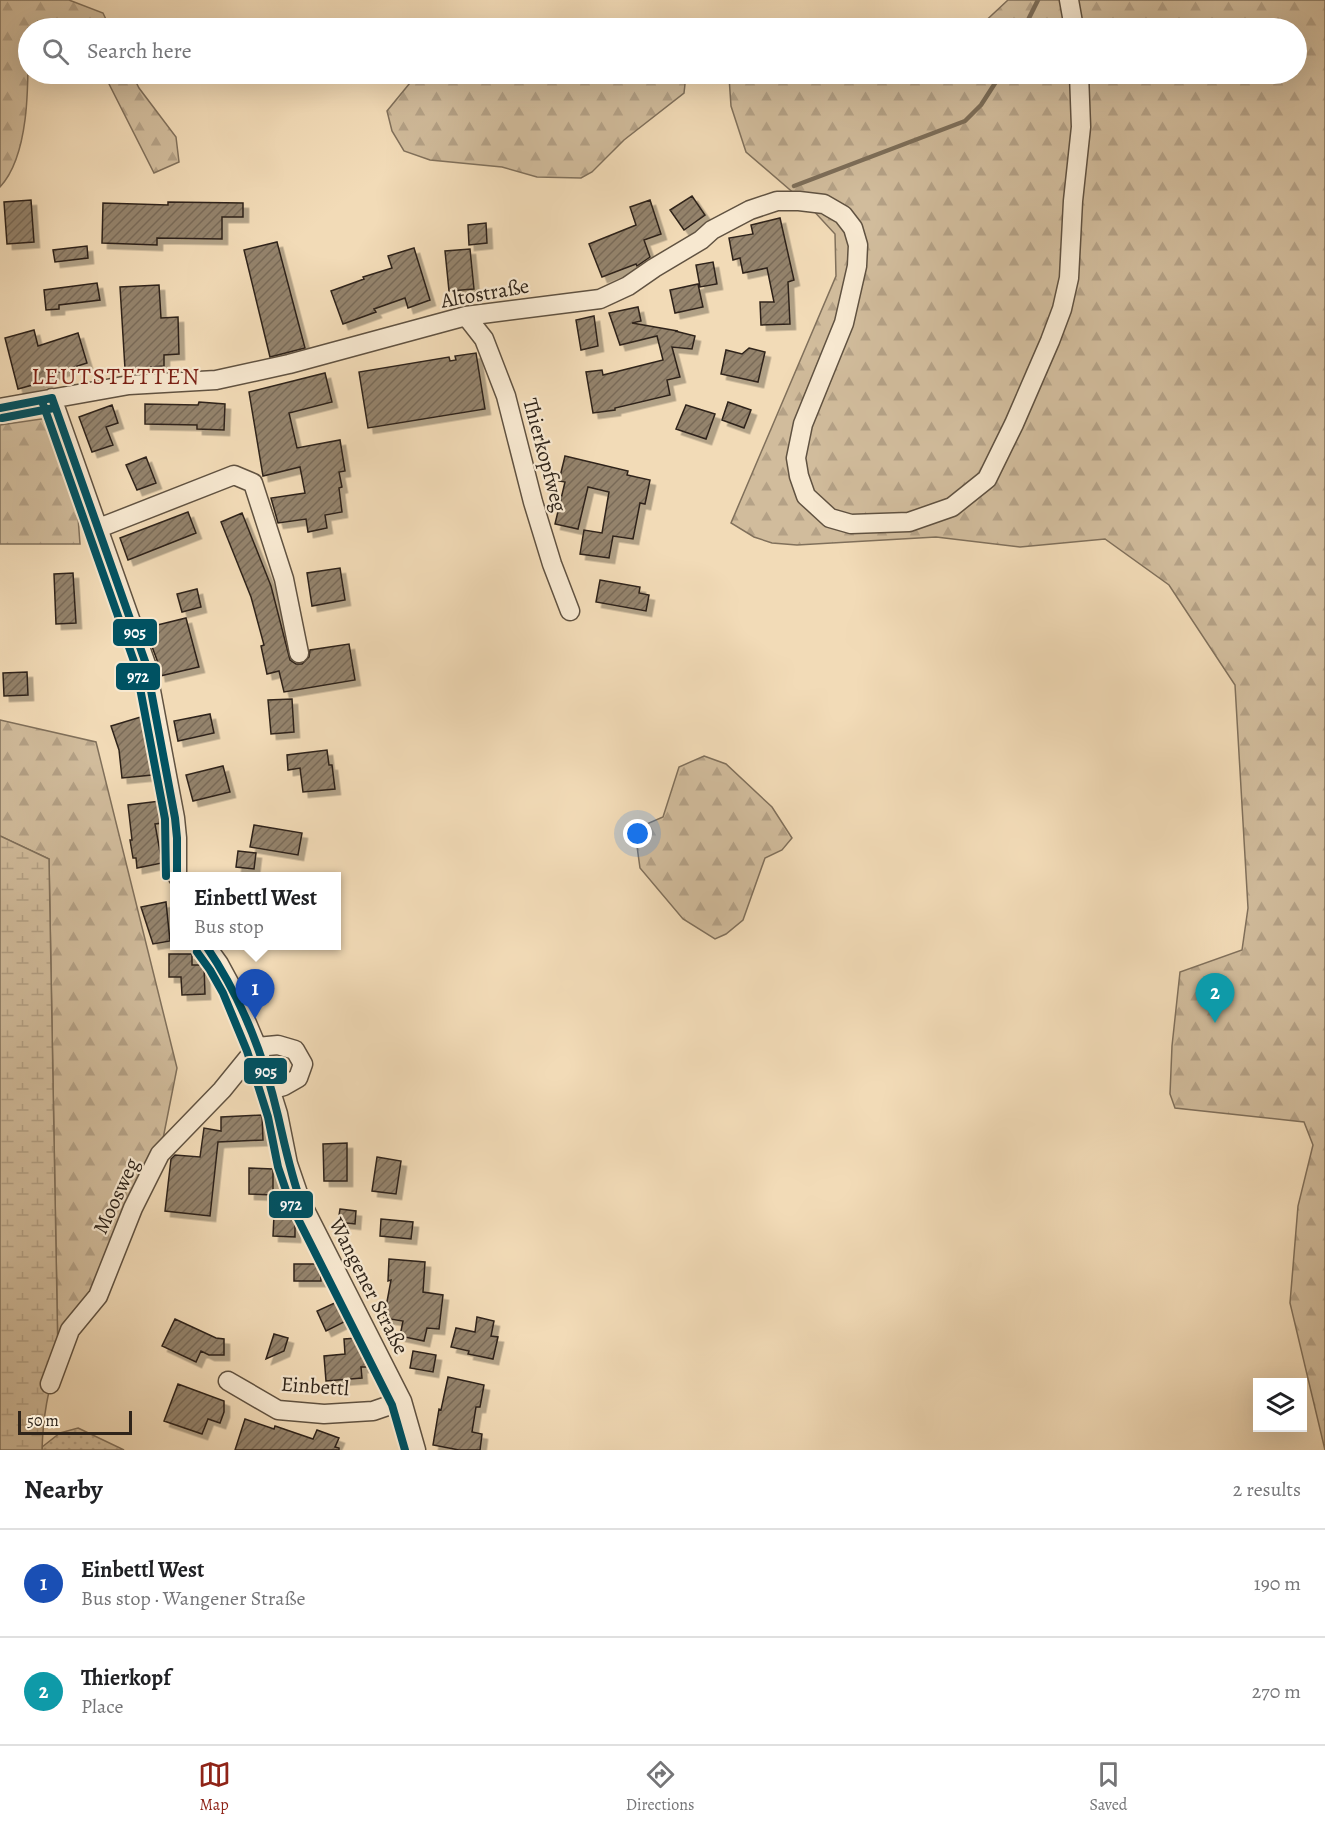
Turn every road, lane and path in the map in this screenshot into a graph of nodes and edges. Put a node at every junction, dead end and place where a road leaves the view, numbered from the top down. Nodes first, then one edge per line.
1 (1068, 0) edge
2 (1072, 18) edge
3 (1079, 84) edge
4 (466, 316) junction
5 (52, 398) junction
6 (0, 408) edge
7 (99, 528) junction
8 (570, 611) dead end
9 (299, 653) dead end
10 (177, 872) edge
11 (209, 950) edge
12 (257, 1047) junction
13 (270, 1090) junction
14 (228, 1381) dead end
15 (50, 1384) dead end
16 (402, 1401) junction
17 (414, 1449) edge

1 - 2 street
3 - 4 street, Altostraße
4 - 5 street, Altostraße
4 - 8 street, Thierkopfweg
5 - 6 street, Altostraße
5 - 7 street
7 - 9 street
7 - 10 street
11 - 12 street, Wangener Straße
12 - 13 street, Wangener Straße
12 - 13 street
12 - 15 street, Moosweg
13 - 16 street, Wangener Straße
14 - 16 street, Einbettl
16 - 17 street, Wangener Straße

